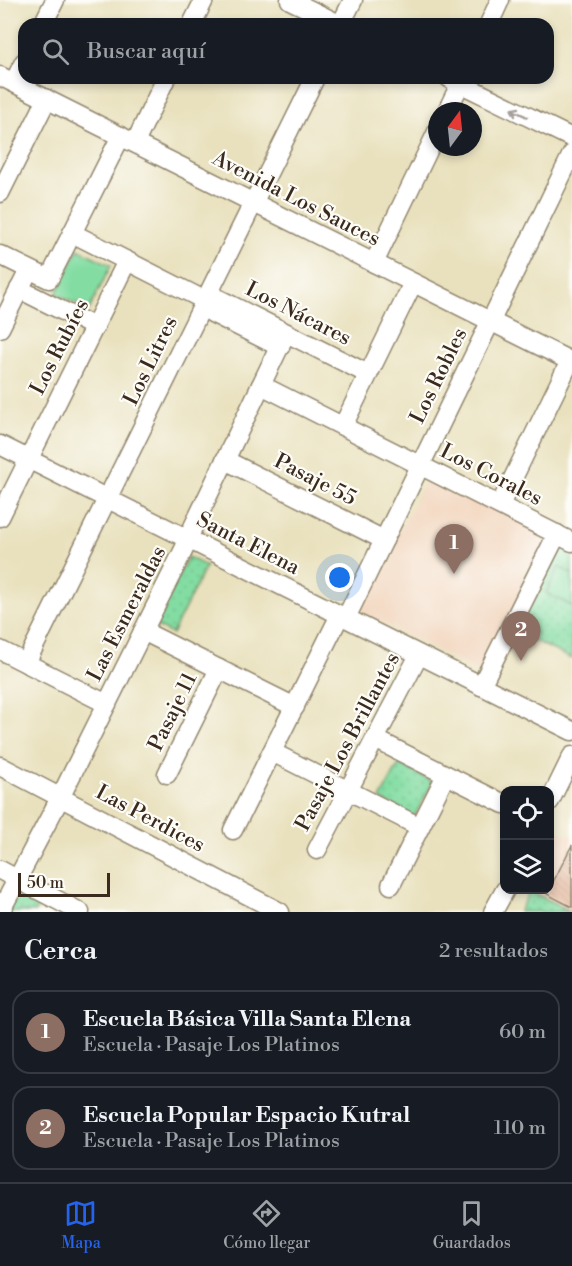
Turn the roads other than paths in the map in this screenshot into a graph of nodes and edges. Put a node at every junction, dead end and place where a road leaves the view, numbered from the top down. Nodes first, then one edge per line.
1 (55, 0) edge
2 (204, 0) edge
3 (290, 0) edge
4 (353, 0) edge
5 (500, 0) edge
6 (46, 18) edge
7 (195, 18) edge
8 (328, 18) edge
9 (343, 18) edge
10 (492, 18) edge
11 (18, 68) edge
12 (7, 79) edge
13 (162, 84) edge
14 (312, 84) edge
15 (456, 84) edge
16 (465, 84) edge
17 (47, 99) junction
18 (450, 102) edge
19 (572, 138) edge
20 (128, 140) junction
21 (428, 151) edge
22 (572, 153) edge
23 (0, 193) edge
24 (255, 203) junction
25 (72, 233) junction
26 (0, 255) edge
27 (128, 261) junction
28 (374, 263) junction
29 (29, 269) junction
30 (413, 283) junction
31 (19, 289) junction
32 (206, 301) junction
33 (490, 322) junction
34 (95, 327) junction
35 (0, 328) edge
36 (283, 340) junction
37 (571, 362) edge
38 (368, 374) junction
39 (261, 385) junction
40 (343, 426) junction
41 (0, 445) edge
42 (29, 459) junction
43 (225, 460) junction
44 (421, 465) junction
45 (108, 499) junction
46 (500, 505) junction
47 (0, 517) edge
48 (189, 539) junction
49 (568, 539) edge
50 (384, 540) junction
51 (343, 617) junction
52 (143, 631) junction
53 (0, 650) edge
54 (419, 655) junction
55 (26, 663) junction
56 (219, 669) junction
57 (481, 686) junction
58 (107, 704) junction
59 (295, 707) junction
60 (572, 731) edge
61 (375, 739) junction
62 (272, 752) junction
63 (572, 756) edge
64 (0, 766) edge
65 (167, 774) dead end
66 (446, 775) junction
67 (348, 790) junction
68 (554, 791) edge
69 (60, 798) junction
70 (500, 802) edge
71 (420, 826) junction
72 (233, 830) dead end
73 (317, 850) dead end
74 (0, 870) edge
75 (17, 879) junction
76 (391, 885) dead end
77 (503, 894) edge
78 (269, 910) edge
79 (0, 912) edge
80 (80, 912) edge
81 (493, 912) edge

1 - 6 street
2 - 7 street
3 - 8 street
4 - 9 street
5 - 10 street
11 - 12 street
12 - 17 street, Avenida Los Sauces
13 - 20 street
14 - 24 street, Los Litres
15 - 18 street
19 -> 16 street
17 - 20 street, Avenida Los Sauces
17 - 23 street
20 - 24 street, Avenida Los Sauces
20 - 25 street
21 - 28 street
22 - 33 street, Los Robles
24 - 28 street, Avenida Los Sauces
24 - 32 street, Los Litres
25 - 27 street, Los Nácares
25 - 29 street
26 - 29 street
27 - 32 street, Los Nácares
27 - 34 street, Los Rubíes
28 - 30 street, Avenida Los Sauces
29 - 31 street
30 - 33 street, Avenida Los Sauces
30 - 38 street
31 - 34 street
31 - 35 street
32 - 36 street, Los Nácares
32 - 45 street, Los Litres
33 - 37 street, Avenida Los Sauces
33 - 44 street, Los Robles
34 - 42 street, Los Rubíes
36 - 38 street, Los Nácares
36 - 39 street, Las Esmeraldas
37 - 46 street
38 - 40 street
39 - 40 street, Los Corales
39 - 43 street, Las Esmeraldas
40 - 44 street, Los Corales
41 - 42 street, Santa Elena
42 - 45 street, Santa Elena
42 - 47 street, Los Rubíes
43 - 48 street, Las Esmeraldas
43 - 50 street, Pasaje 55
44 - 46 street, Los Corales
44 - 50 street, Los Robles
45 - 48 street, Santa Elena
45 - 55 street, Los Litres
46 - 49 street, Los Corales
48 - 51 street, Santa Elena
48 - 52 street, Las Esmeraldas
49 - 57 street
50 - 51 street, Los Robles
51 - 54 street, Santa Elena
51 - 59 street, Los Robles
52 - 56 street
52 - 58 street, Las Esmeraldas
53 - 55 street
54 - 57 street, Santa Elena
54 - 61 street, Pasaje Los Brillantes
55 - 58 street
56 - 59 street
56 - 65 street, Pasaje 11
57 - 60 street, Santa Elena
58 - 69 street, Las Esmeraldas
59 - 62 street, Los Robles
61 - 66 street
61 - 67 street, Pasaje Los Brillantes
62 - 67 street
62 - 72 street, Los Robles
63 - 68 street
64 - 69 street, Las Perdices
66 - 70 street
66 - 71 street
67 - 71 street
67 - 73 street, Pasaje Los Brillantes
69 - 75 street, Las Esmeraldas
69 - 78 street, Las Perdices
71 - 76 street
74 - 75 street
75 - 79 street, Las Esmeraldas
75 - 80 street
77 - 81 street

